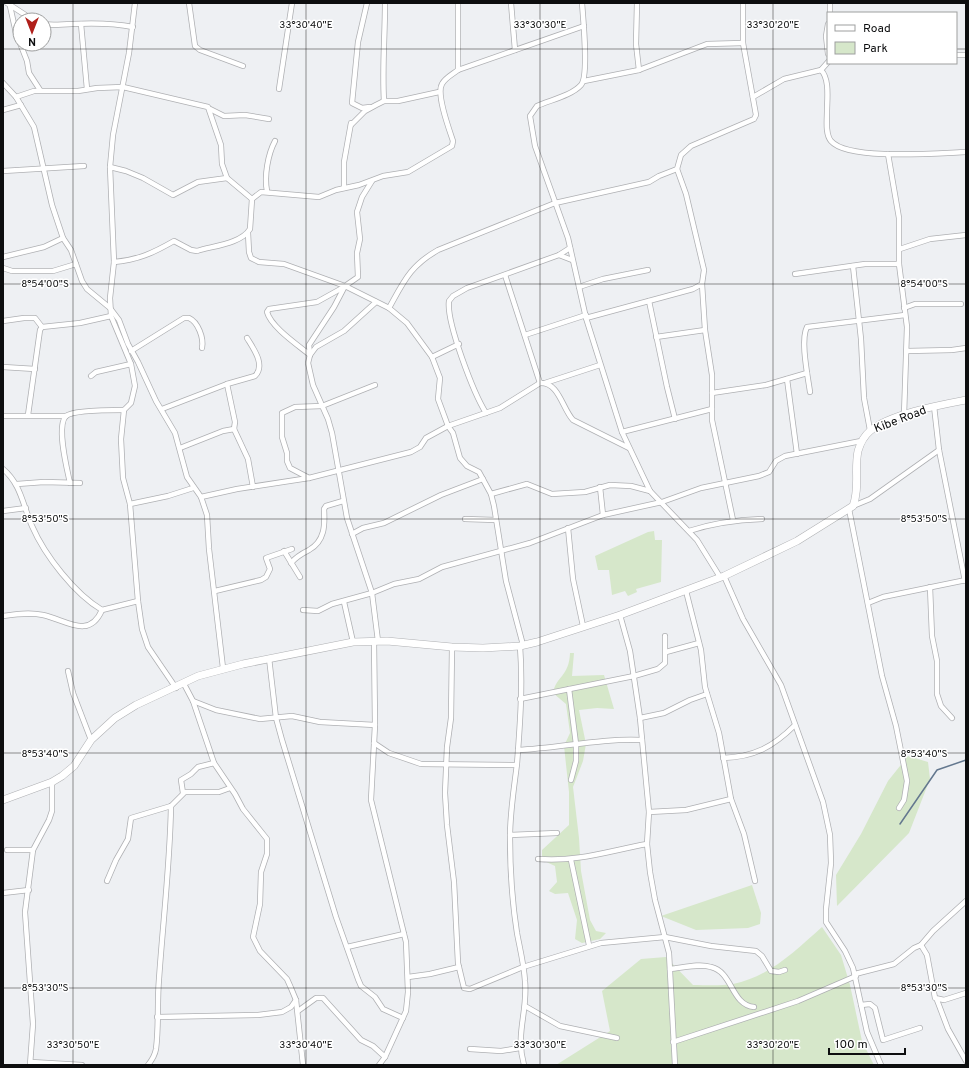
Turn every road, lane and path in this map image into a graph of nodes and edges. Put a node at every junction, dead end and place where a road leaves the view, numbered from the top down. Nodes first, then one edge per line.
1 (135, 3) edge
2 (189, 3) edge
3 (292, 3) edge
4 (367, 3) edge
5 (384, 3) edge
6 (458, 3) edge
7 (511, 3) edge
8 (582, 3) edge
9 (637, 3) edge
10 (742, 3) edge
11 (9, 4) edge
12 (21, 12) edge
13 (81, 24) junction
14 (52, 25) edge
15 (584, 26) junction
16 (133, 27) junction
17 (827, 30) edge
18 (743, 43) junction
19 (827, 45) edge
20 (515, 50) junction
21 (827, 63) edge
22 (243, 66) dead end
23 (458, 70) junction
24 (639, 70) junction
25 (821, 70) junction
26 (584, 81) junction
27 (3, 83) edge
28 (123, 87) junction
29 (87, 89) junction
30 (279, 89) dead end
31 (40, 90) junction
32 (439, 92) junction
33 (16, 97) junction
34 (753, 97) junction
35 (384, 102) junction
36 (21, 105) junction
37 (370, 107) junction
38 (208, 108) junction
39 (3, 110) edge
40 (269, 120) dead end
41 (275, 141) dead end
42 (966, 152) edge
43 (888, 154) junction
44 (84, 166) dead end
45 (42, 167) junction
46 (110, 167) junction
47 (677, 169) junction
48 (3, 171) edge
49 (227, 178) junction
50 (372, 181) junction
51 (344, 188) junction
52 (267, 191) junction
53 (252, 199) junction
54 (555, 203) junction
55 (248, 233) junction
56 (966, 235) edge
57 (63, 238) junction
58 (570, 248) junction
59 (900, 249) junction
60 (559, 255) junction
61 (3, 257) edge
62 (572, 260) junction
63 (114, 262) junction
64 (76, 264) junction
65 (899, 264) junction
66 (853, 266) junction
67 (3, 268) edge
68 (648, 270) dead end
69 (795, 274) dead end
70 (505, 275) junction
71 (702, 284) junction
72 (345, 286) junction
73 (579, 287) junction
74 (649, 301) junction
75 (903, 301) junction
76 (376, 302) junction
77 (915, 304) junction
78 (961, 304) dead end
79 (110, 308) junction
80 (389, 308) junction
81 (904, 308) junction
82 (905, 315) junction
83 (111, 316) junction
84 (586, 316) junction
85 (3, 321) edge
86 (858, 321) junction
87 (42, 327) junction
88 (705, 330) junction
89 (524, 335) junction
90 (656, 337) junction
91 (248, 338) dead end
92 (459, 344) junction
93 (202, 348) dead end
94 (966, 348) edge
95 (131, 351) junction
96 (907, 351) junction
97 (310, 355) junction
98 (432, 357) junction
99 (131, 364) junction
100 (600, 364) junction
101 (3, 367) edge
102 (34, 369) junction
103 (807, 373) junction
104 (91, 376) dead end
105 (787, 379) junction
106 (542, 383) junction
107 (227, 384) junction
108 (375, 385) dead end
109 (810, 392) dead end
110 (712, 393) junction
111 (966, 400) edge
112 (322, 406) junction
113 (934, 406) junction
114 (162, 409) junction
115 (712, 409) junction
116 (124, 410) junction
117 (486, 413) junction
118 (28, 415) junction
119 (904, 415) junction
120 (3, 416) edge
121 (66, 416) junction
122 (675, 419) junction
123 (448, 426) junction
124 (234, 429) junction
125 (870, 430) junction
126 (622, 432) junction
127 (861, 441) junction
128 (180, 448) junction
129 (629, 448) junction
130 (939, 450) junction
131 (797, 454) junction
132 (3, 469) edge
133 (338, 470) junction
134 (309, 478) junction
135 (483, 479) junction
136 (70, 483) junction
137 (80, 483) dead end
138 (725, 483) junction
139 (17, 484) junction
140 (253, 486) junction
141 (600, 486) junction
142 (193, 488) junction
143 (650, 490) junction
144 (491, 494) junction
145 (201, 497) junction
146 (343, 501) junction
147 (662, 502) junction
148 (130, 504) junction
149 (851, 507) junction
150 (26, 508) junction
151 (3, 511) edge
152 (603, 515) junction
153 (762, 518) dead end
154 (465, 519) dead end
155 (496, 520) junction
156 (733, 520) junction
157 (568, 528) junction
158 (689, 531) junction
159 (352, 534) junction
160 (292, 549) dead end
161 (284, 551) junction
162 (501, 551) junction
163 (291, 563) junction
164 (722, 576) junction
165 (300, 577) dead end
166 (966, 580) edge
167 (930, 587) junction
168 (215, 591) junction
169 (686, 591) junction
170 (372, 593) junction
171 (138, 601) junction
172 (344, 602) junction
173 (868, 603) junction
174 (102, 610) junction
175 (303, 610) dead end
176 (620, 614) junction
177 (3, 616) edge
178 (583, 626) junction
179 (665, 636) dead end
180 (376, 641) junction
181 (353, 642) junction
182 (699, 643) junction
183 (522, 646) junction
184 (452, 647) junction
185 (666, 652) junction
186 (269, 658) junction
187 (223, 668) junction
188 (68, 671) dead end
189 (634, 676) junction
190 (184, 684) junction
191 (176, 688) junction
192 (569, 689) junction
193 (707, 694) junction
194 (520, 699) junction
195 (193, 701) junction
196 (276, 718) junction
197 (640, 718) junction
198 (952, 718) dead end
199 (375, 725) junction
200 (795, 725) junction
201 (91, 740) junction
202 (642, 740) junction
203 (374, 743) junction
204 (576, 744) junction
205 (518, 750) junction
206 (723, 758) junction
207 (214, 763) junction
208 (446, 764) junction
209 (516, 765) junction
210 (571, 780) dead end
211 (52, 782) junction
212 (230, 788) junction
213 (182, 793) junction
214 (730, 799) junction
215 (3, 800) edge
216 (171, 806) junction
217 (899, 808) dead end
218 (649, 812) junction
219 (556, 833) dead end
220 (510, 835) junction
221 (647, 844) junction
222 (7, 850) dead end
223 (33, 850) junction
224 (538, 859) dead end
225 (571, 860) junction
226 (107, 881) dead end
227 (755, 881) dead end
228 (29, 890) junction
229 (3, 893) edge
230 (966, 901) edge
231 (404, 934) junction
232 (665, 937) junction
233 (921, 945) junction
234 (589, 946) junction
235 (347, 947) junction
236 (459, 967) junction
237 (523, 967) junction
238 (670, 969) junction
239 (785, 970) dead end
240 (855, 975) junction
241 (408, 976) junction
242 (966, 993) edge
243 (296, 1000) junction
244 (937, 1000) junction
245 (861, 1005) junction
246 (524, 1006) junction
247 (754, 1007) dead end
248 (298, 1011) junction
249 (157, 1017) junction
250 (403, 1018) junction
251 (920, 1028) dead end
252 (617, 1038) dead end
253 (673, 1042) junction
254 (520, 1048) junction
255 (470, 1049) dead end
256 (385, 1057) junction
257 (966, 1060) edge
258 (30, 1064) edge
259 (82, 1065) edge
260 (148, 1065) edge
261 (303, 1065) edge
262 (379, 1065) edge
263 (524, 1065) edge
264 (675, 1065) edge
265 (881, 1065) edge

1 - 16 street
2 - 22 street
3 - 30 street
4 - 37 street
5 - 35 street
6 - 23 street
7 - 20 street
8 - 15 street
9 - 24 street
10 - 18 street
11 - 12 street
11 - 31 street
13 - 14 street
13 - 16 street
13 - 29 street
15 - 20 street
15 - 26 street
16 - 28 street
17 - 19 street
18 - 24 street
18 - 34 street
20 - 23 street
21 - 25 street
23 - 32 street
24 - 26 street
25 - 34 street
25 - 43 street
26 - 54 street
27 - 33 street
28 - 29 street
28 - 38 street
28 - 46 street
29 - 31 street
31 - 33 street
32 - 35 street
32 - 50 street
33 - 36 street
34 - 47 street
35 - 37 street
36 - 39 street
36 - 45 street
37 - 51 street
38 - 40 street
38 - 49 street
41 - 52 street
42 - 43 street
43 - 59 street
44 - 45 street
45 - 48 street
45 - 57 street
46 - 49 street
46 - 63 street
47 - 54 street
47 - 71 street
49 - 53 street
50 - 51 street
50 - 72 street
51 - 52 street
52 - 53 street
53 - 55 street
54 - 58 street
54 - 80 street
55 - 63 street
55 - 72 street
56 - 59 street
57 - 61 street
57 - 64 street
58 - 60 street
58 - 62 street
59 - 65 street
60 - 62 street
60 - 70 street
62 - 73 street
63 - 79 street
64 - 67 street
64 - 79 street
65 - 66 street
65 - 75 street
66 - 69 street
66 - 86 street
68 - 73 street
70 - 89 street
70 - 92 street
71 - 74 street
71 - 88 street
72 - 76 street
72 - 97 street
72 - 97 street
73 - 84 street
74 - 84 street
74 - 90 street
75 - 77 street
75 - 81 street
76 - 80 street
76 - 97 street
77 - 78 street
77 - 81 street
79 - 83 street
79 - 95 street
80 - 98 street
81 - 82 street
82 - 86 street
82 - 96 street
83 - 87 street
83 - 99 street
84 - 89 street
84 - 100 street
85 - 87 street
86 - 103 street
86 - 125 street
87 - 102 street
88 - 90 street
88 - 110 street
89 - 106 street
90 - 122 street
91 - 107 street
92 - 98 street
92 - 117 street
93 - 95 street
94 - 96 street
95 - 114 street
96 - 119 street
97 - 112 street
98 - 123 street
99 - 104 street
99 - 116 street
100 - 106 street
100 - 126 street
101 - 102 street
102 - 118 street
103 - 105 street
103 - 109 street
105 - 110 street
105 - 131 street
106 - 117 street
106 - 129 street
107 - 114 street
107 - 124 street
108 - 112 street
110 - 115 street
111 - 113 street, Kibe Road
112 - 133 street
112 - 134 street
113 - 119 street, Kibe Road
113 - 130 street
114 - 128 street
115 - 122 street
115 - 138 street
116 - 121 street
116 - 148 street
117 - 123 street
118 - 120 street
118 - 121 street
119 - 125 street, Kibe Road
121 - 136 street
122 - 126 street
123 - 133 street
123 - 135 street
124 - 128 street
124 - 140 street
125 - 127 street, Kibe Road
126 - 129 street
127 - 131 street
127 - 149 street, Kibe Road
128 - 142 street
129 - 143 street
130 - 149 street
130 - 166 street
131 - 138 street
132 - 139 street
133 - 134 street
133 - 146 street
134 - 140 street
135 - 144 street
135 - 159 street
136 - 137 street
136 - 139 street
138 - 147 street
138 - 156 street
139 - 150 street
140 - 145 street
141 - 143 street
141 - 144 street
141 - 152 street
142 - 145 street
142 - 148 street
143 - 147 street
144 - 155 street
145 - 168 street
146 - 159 street
146 - 163 street
147 - 152 street
147 - 158 street
148 - 171 street
149 - 164 street
149 - 173 street
150 - 151 street
150 - 174 street
152 - 157 street
153 - 156 street
154 - 155 street
155 - 162 street
156 - 158 street
157 - 162 street
157 - 178 street
158 - 164 street
159 - 170 street
160 - 161 street
161 - 163 street
161 - 168 street
162 - 170 street
162 - 183 street
163 - 165 street
164 - 169 street
164 - 200 street
166 - 167 street
167 - 173 street
167 - 198 street
168 - 187 street
169 - 176 street
169 - 182 street
170 - 172 street
170 - 180 street
171 - 174 street
171 - 191 street
172 - 175 street
172 - 181 street
173 - 217 street
174 - 177 street
176 - 178 street
176 - 189 street
178 - 183 street
179 - 185 street
180 - 181 street
180 - 184 street
180 - 199 street
181 - 186 street
182 - 185 street
182 - 193 street
183 - 184 street
183 - 194 street
184 - 208 street
185 - 189 street
186 - 187 street
186 - 196 street
187 - 190 street
188 - 201 street
189 - 192 street
189 - 197 street
190 - 191 street
190 - 195 street
191 - 201 street
192 - 194 street
192 - 204 street
193 - 197 street
193 - 206 street
194 - 205 street
195 - 196 street
195 - 207 street
196 - 199 street
196 - 235 street
197 - 202 street
199 - 203 street
200 - 206 street
200 - 240 street
201 - 211 street
202 - 204 street
202 - 218 street
203 - 208 street
203 - 231 street
204 - 205 street
204 - 210 street
205 - 209 street
206 - 214 street
207 - 212 street
207 - 213 street
208 - 209 street
208 - 236 street
209 - 220 street
211 - 215 street
211 - 223 street
212 - 213 street
212 - 243 street
213 - 216 street
214 - 218 street
214 - 227 street
216 - 226 street
216 - 249 street
218 - 221 street
219 - 220 street
220 - 237 street
221 - 225 street
221 - 232 street
222 - 223 street
223 - 228 street
224 - 225 street
225 - 234 street
228 - 229 street
228 - 258 street
230 - 233 street
231 - 235 street
231 - 241 street
232 - 234 street
232 - 238 street
232 - 239 street
233 - 240 street
233 - 244 street
234 - 237 street
235 - 250 street
236 - 237 street
236 - 241 street
237 - 246 street
238 - 247 street
238 - 253 street
240 - 245 street
240 - 253 street
241 - 250 street
242 - 244 street
243 - 248 street
243 - 249 street
244 - 257 street
245 - 251 street
245 - 265 street
246 - 252 street
246 - 254 street
248 - 256 street
248 - 261 street
249 - 260 street
250 - 256 street
253 - 264 street
254 - 255 street
254 - 263 street
256 - 262 street
258 - 259 street

